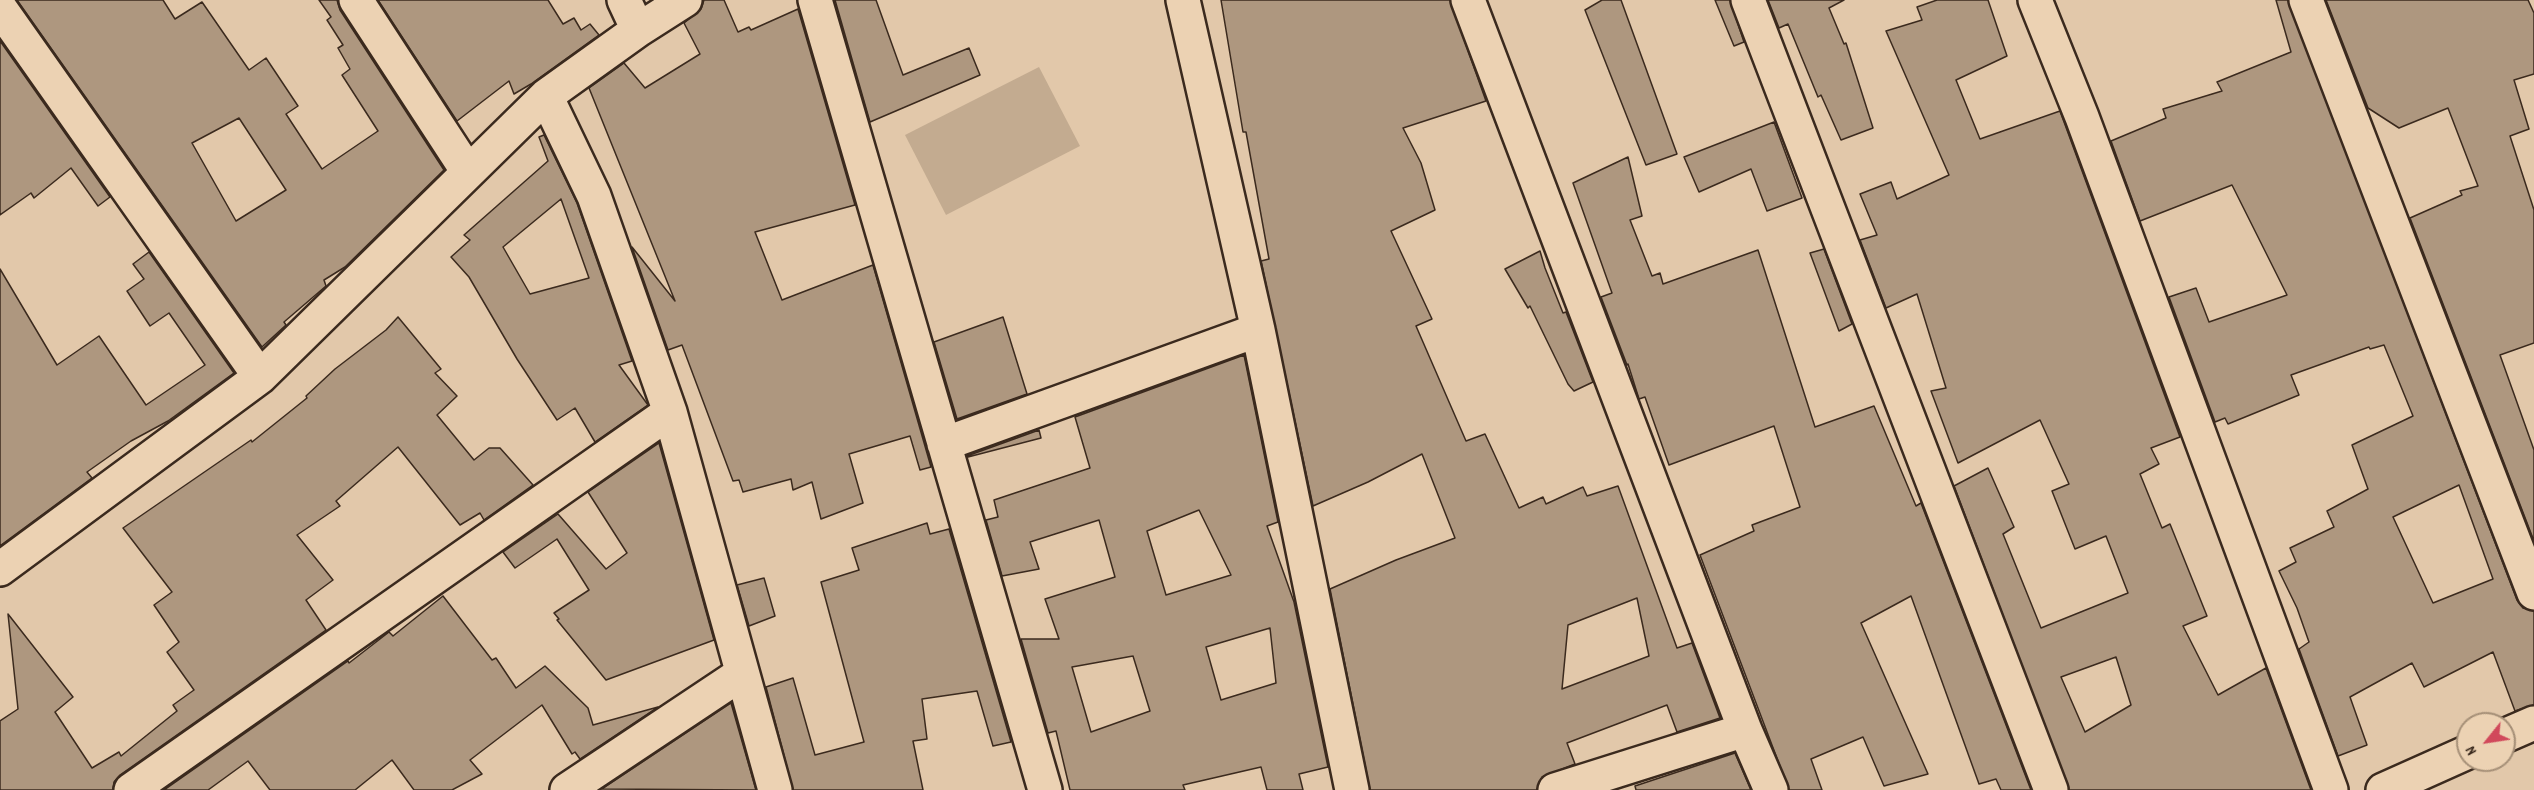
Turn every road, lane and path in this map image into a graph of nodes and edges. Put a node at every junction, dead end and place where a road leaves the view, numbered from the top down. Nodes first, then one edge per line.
1 (356, 0) edge
2 (624, 0) edge
3 (685, 0) edge
4 (815, 0) edge
5 (1183, 0) edge
6 (1468, 0) edge
7 (1748, 0) edge
8 (2035, 0) edge
9 (2306, 0) edge
10 (0, 8) edge
11 (638, 30) junction
12 (546, 96) junction
13 (468, 172) junction
14 (1258, 330) junction
15 (260, 377) junction
16 (670, 412) junction
17 (944, 444) junction
18 (1, 566) edge
19 (2534, 593) edge
20 (741, 674) junction
21 (2534, 723) edge
22 (1745, 730) junction
23 (2516, 731) edge
24 (2456, 757) edge
25 (131, 790) edge
26 (567, 790) edge
27 (775, 790) edge
28 (1045, 790) edge
29 (1352, 790) edge
30 (1555, 790) edge
31 (1771, 790) edge
32 (2051, 790) edge
33 (2331, 790) edge
34 (2383, 790) edge

1 - 13 street
2 - 11 street
3 - 11 street
4 - 17 street
5 - 14 street
6 - 22 street
7 - 32 street
8 - 33 street
9 - 19 street
10 - 15 street
11 - 12 street
12 - 13 street
12 - 16 street
13 - 15 street
14 - 17 street
14 - 29 street
15 - 18 street
16 - 20 street
16 - 25 street
17 - 28 street
20 - 26 street
20 - 27 street
21 - 23 street
22 - 30 street
22 - 31 street
24 - 34 street

